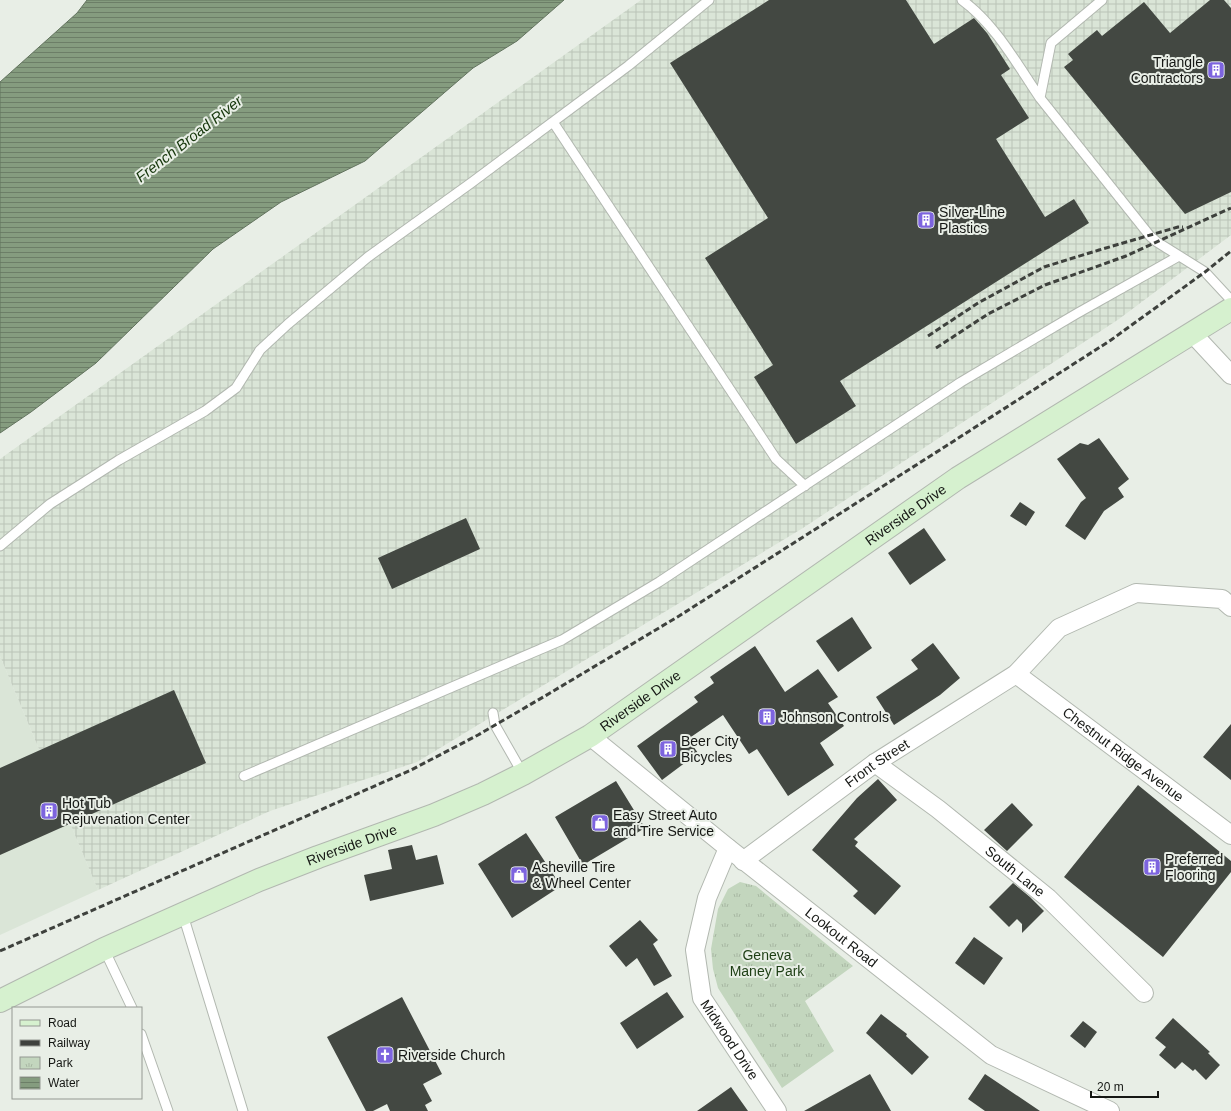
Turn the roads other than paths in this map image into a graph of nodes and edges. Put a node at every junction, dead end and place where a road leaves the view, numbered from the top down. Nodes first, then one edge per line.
1 (709, 0) edge
2 (962, 0) edge
3 (1102, 0) edge
4 (1040, 98) junction
5 (554, 122) junction
6 (1179, 256) junction
7 (1231, 300) edge
8 (1231, 309) edge
9 (1192, 333) junction
10 (1231, 375) edge
11 (805, 486) junction
12 (0, 546) edge
13 (1231, 607) edge
14 (1016, 674) junction
15 (493, 713) dead end
16 (590, 736) junction
17 (875, 763) junction
18 (523, 774) junction
19 (244, 776) dead end
20 (1231, 835) edge
21 (728, 848) junction
22 (743, 861) junction
23 (183, 914) junction
24 (104, 949) junction
25 (1144, 993) dead end
26 (0, 1001) edge
27 (132, 1007) edge
28 (142, 1037) edge
29 (168, 1111) edge
30 (243, 1111) edge
31 (777, 1111) edge
32 (1110, 1111) edge

1 - 5 lane
2 - 4 lane
3 - 4 lane
4 - 6 lane
5 - 11 lane
5 - 12 lane
6 - 7 lane
6 - 11 lane
8 - 9 main road, Riverside Drive
9 - 10 street
9 - 16 main road, Riverside Drive
11 - 19 lane
13 - 14 street, Front Street
14 - 17 street, Front Street
14 - 20 street, Chestnut Ridge Avenue
15 - 18 lane
16 - 18 main road, Riverside Drive
16 - 21 street, Lookout Road
17 - 22 street, Front Street
17 - 25 street, South Lane
18 - 23 main road, Riverside Drive
21 - 22 street, Lookout Road
21 - 31 street, Midwood Drive
22 - 32 street, Lookout Road
23 - 24 main road, Riverside Drive
23 - 30 lane
24 - 26 main road, Riverside Drive
24 - 27 lane
28 - 29 lane

